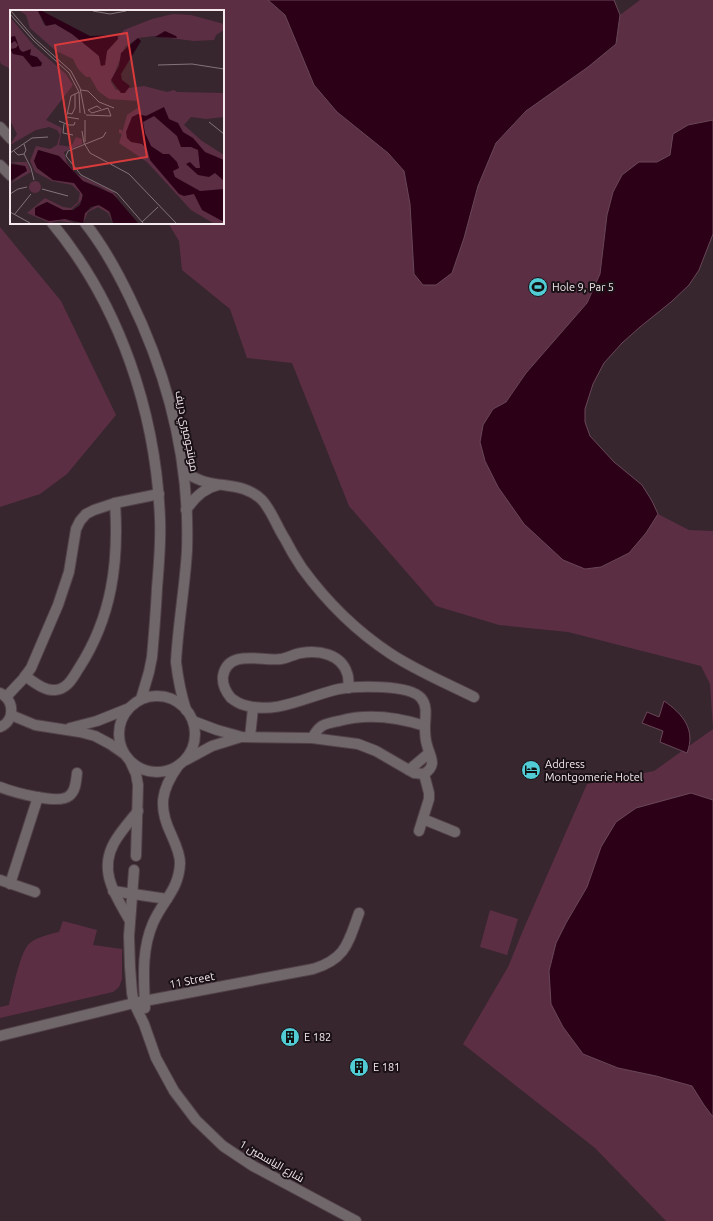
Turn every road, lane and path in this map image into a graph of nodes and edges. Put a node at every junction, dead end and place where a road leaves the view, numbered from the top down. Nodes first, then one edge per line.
1 (0, 127) edge
2 (10, 138) edge
3 (0, 165) edge
4 (10, 175) edge
5 (53, 224) edge
6 (86, 224) edge
7 (184, 472) junction
8 (222, 484) junction
9 (159, 494) junction
10 (115, 503) junction
11 (186, 510) junction
12 (25, 676) junction
13 (349, 688) junction
14 (3, 695) edge
15 (474, 697) dead end
16 (141, 699) junction
17 (129, 708) junction
18 (253, 708) junction
19 (186, 710) junction
20 (11, 715) junction
21 (193, 721) junction
22 (425, 726) junction
23 (0, 727) edge
24 (64, 729) junction
25 (246, 737) junction
26 (312, 738) junction
27 (123, 753) junction
28 (429, 753) junction
29 (131, 763) junction
30 (181, 764) junction
31 (409, 770) junction
32 (77, 773) dead end
33 (424, 774) junction
34 (0, 787) edge
35 (38, 797) junction
36 (138, 811) junction
37 (423, 819) junction
38 (419, 831) dead end
39 (454, 832) dead end
40 (136, 856) dead end
41 (134, 870) dead end
42 (0, 880) edge
43 (10, 884) junction
44 (113, 891) junction
45 (35, 892) dead end
46 (132, 894) junction
47 (167, 899) junction
48 (359, 913) dead end
49 (130, 921) junction
50 (139, 1002) junction
51 (0, 1036) edge
52 (356, 1221) edge

1 - 2 street
3 - 4 street
5 - 9 street
6 - 7 street, مونتجوميري دريف
7 - 8 street
7 - 11 street, مونتجوميري دريف
8 - 11 street
8 - 15 street
9 - 10 street
9 - 16 street
10 - 12 street
10 - 12 street
11 - 19 street, مونتجوميري دريف
12 - 14 street
13 - 18 street
13 - 18 street
13 - 22 street
14 - 20 street
16 - 17 street
16 - 19 street
17 - 24 street
17 - 27 street
18 - 25 street
19 - 21 street
20 - 23 street
20 - 24 street
21 - 25 street
21 - 30 street
22 - 26 street
22 - 28 street
24 - 27 street
25 - 26 street
25 - 30 street
26 - 31 street
27 - 29 street
28 - 31 street
28 - 33 street
29 - 30 street
29 - 36 street
30 - 47 street
31 - 33 street
32 - 35 street
33 - 37 street
34 - 35 street
35 - 43 street
36 - 40 street
36 - 44 street
37 - 38 street
37 - 39 street
41 - 46 street
42 - 43 street
43 - 45 street
44 - 46 street
44 - 49 street
46 - 47 street
46 - 49 street
47 - 50 street
48 - 50 street, 11 Street
49 - 50 street
50 - 51 street, 11 Street
50 - 52 street, شارع الياسمين 1

